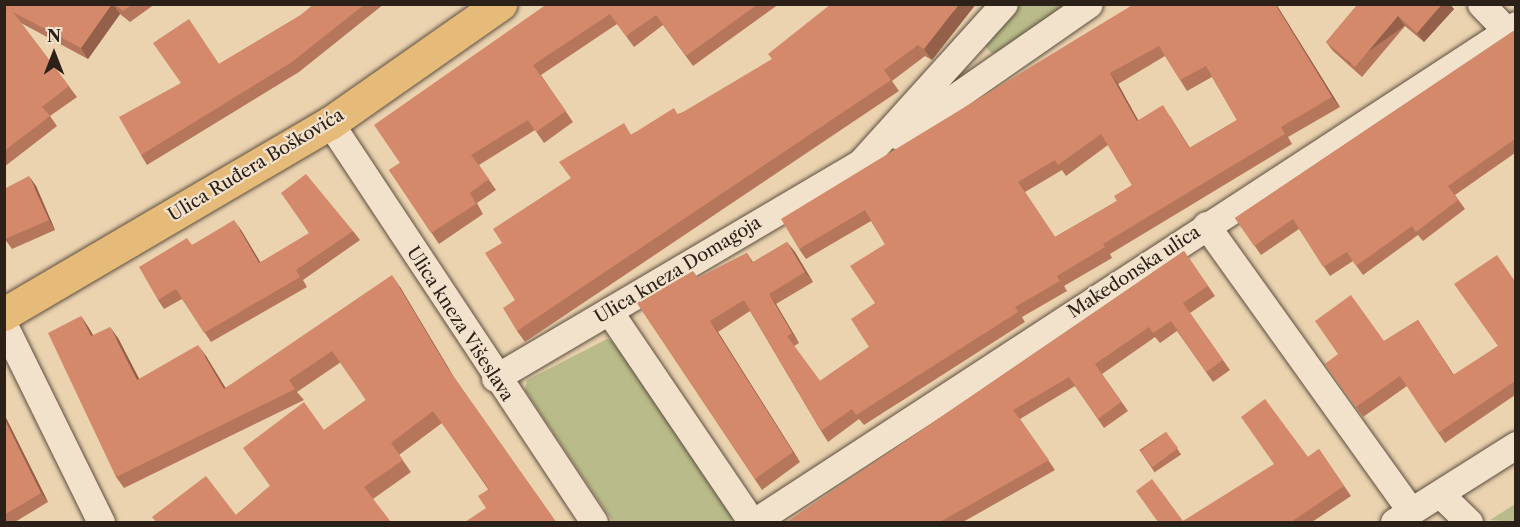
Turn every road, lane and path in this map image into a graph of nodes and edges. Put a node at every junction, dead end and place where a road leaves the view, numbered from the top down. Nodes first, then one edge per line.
1 (500, 4) edge
2 (1004, 4) edge
3 (1089, 4) edge
4 (1481, 4) edge
5 (1511, 28) edge
6 (330, 123) junction
7 (861, 162) junction
8 (1206, 225) junction
9 (609, 311) junction
10 (4, 314) edge
11 (4, 325) edge
12 (495, 378) junction
13 (1515, 445) edge
14 (1441, 495) junction
15 (1402, 517) edge
16 (90, 519) edge
17 (594, 522) edge
18 (753, 522) edge
19 (1469, 522) edge

1 - 6 main road, Ulica Ruđera Boškovića
2 - 7 street, Ulica kneza Domagoja
3 - 7 street, Ulica kneza Domagoja
4 - 5 street
5 - 8 street, Makedonska ulica
6 - 10 main road, Ulica Ruđera Boškovića
6 - 12 street, Ulica kneza Višeslava
7 - 9 street, Ulica kneza Domagoja
8 - 15 street
8 - 18 street, Makedonska ulica
9 - 12 street, Ulica kneza Domagoja
9 - 18 street
11 - 16 street
12 - 17 street, Ulica kneza Višeslava
13 - 14 street
14 - 15 street
14 - 19 street

